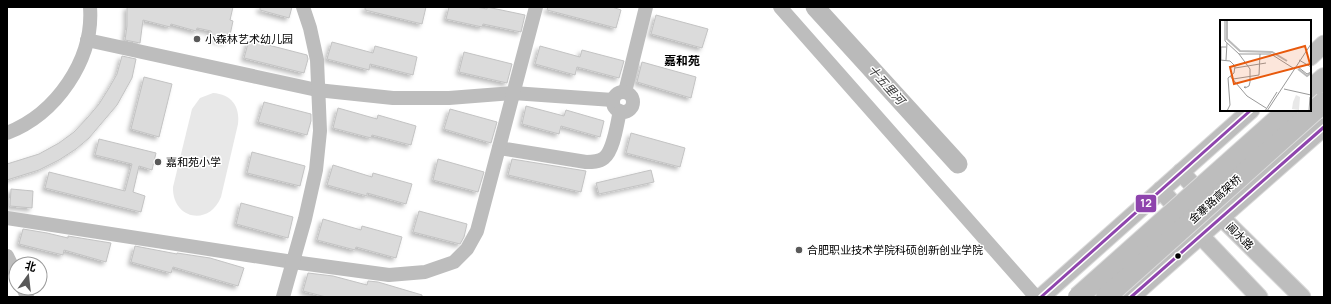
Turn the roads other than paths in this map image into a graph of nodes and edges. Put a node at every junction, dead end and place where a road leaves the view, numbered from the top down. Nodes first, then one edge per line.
1 (90, 7) edge
2 (303, 7) edge
3 (536, 7) edge
4 (646, 7) edge
5 (780, 7) edge
6 (87, 40) junction
7 (1324, 44) edge
8 (1311, 56) edge
9 (1324, 78) edge
10 (1311, 89) edge
11 (317, 90) junction
12 (513, 93) junction
13 (1324, 102) edge
14 (617, 106) junction
15 (1250, 111) edge
16 (1287, 111) edge
17 (1324, 127) edge
18 (7, 133) edge
19 (499, 148) junction
20 (1181, 172) junction
21 (1161, 190) junction
22 (7, 218) edge
23 (1222, 218) junction
24 (1201, 236) junction
25 (293, 262) junction
26 (283, 297) edge
27 (1036, 297) edge
28 (1041, 297) edge
29 (1078, 297) edge
30 (1106, 297) edge
31 (1131, 297) edge
32 (1259, 297) edge
33 (1302, 297) edge

1 - 6 street
2 - 11 street
3 - 12 street
4 - 14 street
5 - 27 street
6 - 11 street
6 - 18 street
7 - 8 main road
9 - 10 highway
11 - 12 street
11 - 25 street
12 - 14 street
12 - 19 street
13 - 30 highway, 金寨路高架桥, bridge
14 - 19 street
15 - 20 main road
16 - 29 highway, 金寨路高架桥, bridge
17 - 23 main road
19 - 25 street
20 - 21 main road
20 - 23 main road, 阊水路
21 - 24 main road
21 - 28 main road
22 - 25 street
23 - 24 main road
23 - 33 main road, 阊水路
24 - 31 main road
24 - 32 main road
25 - 26 street

